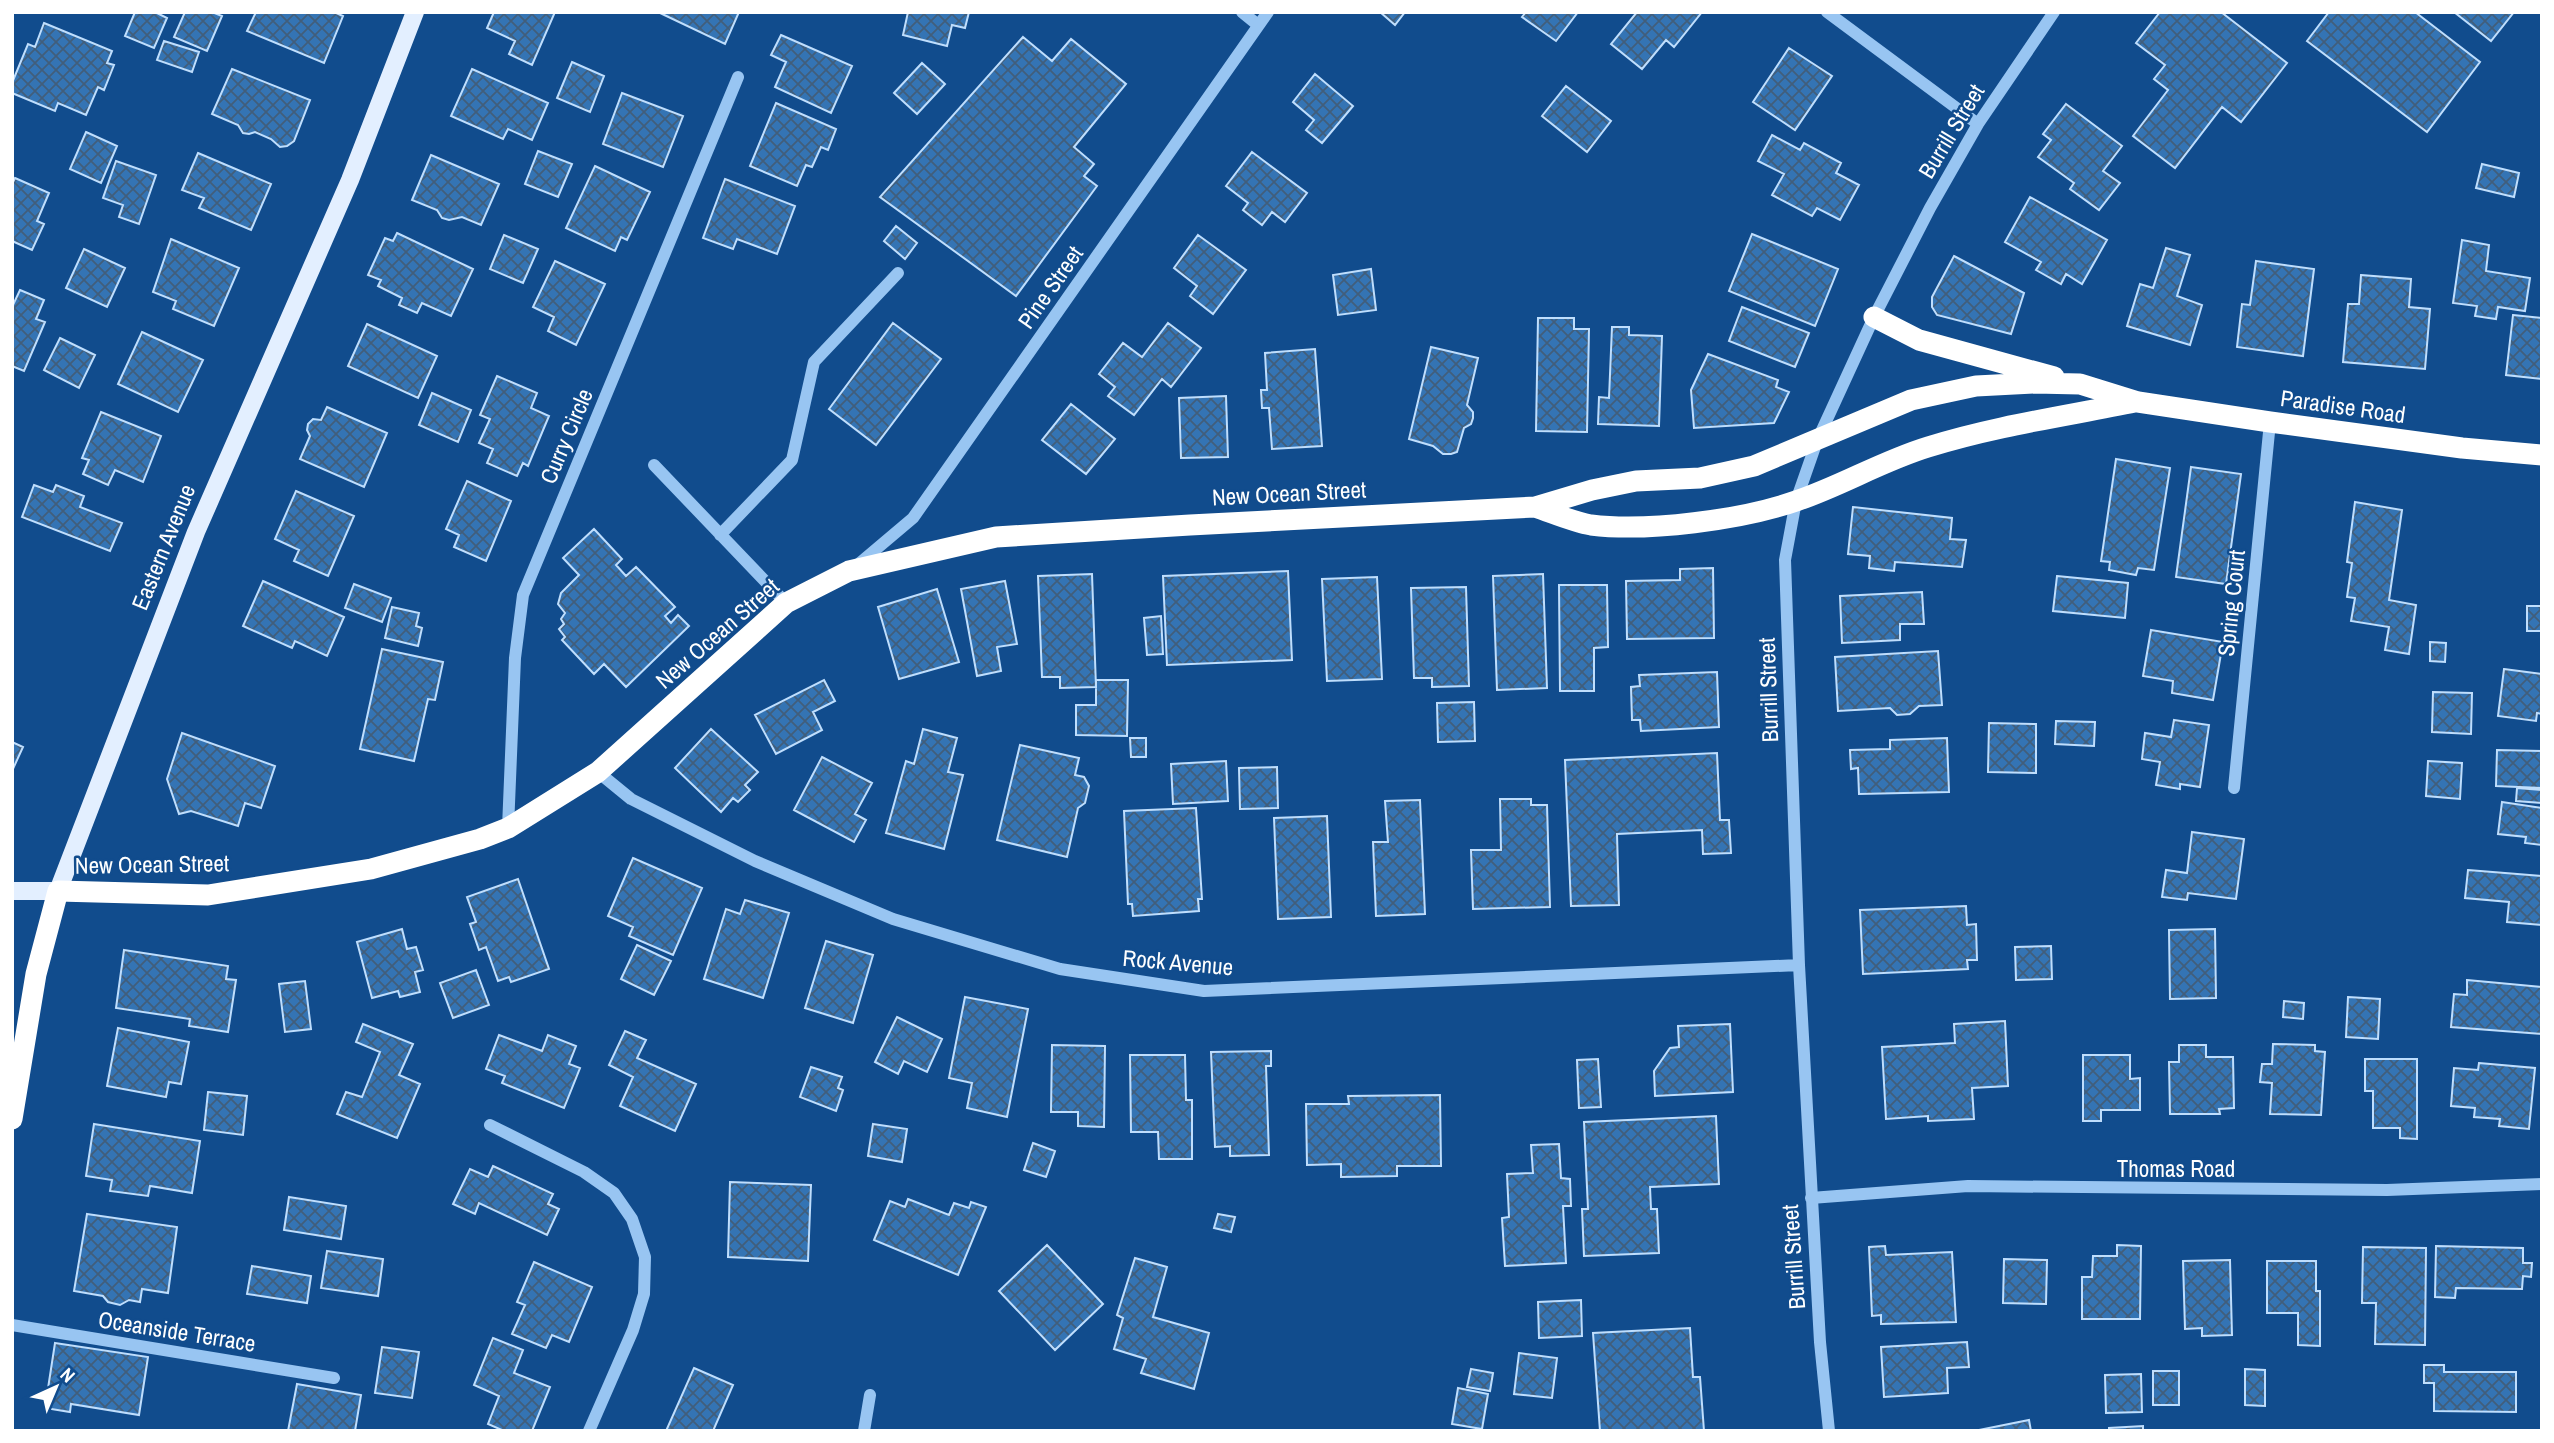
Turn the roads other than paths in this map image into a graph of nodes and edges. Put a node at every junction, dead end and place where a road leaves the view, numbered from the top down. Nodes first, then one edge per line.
1 (415, 12) edge
2 (1242, 12) edge
3 (1268, 12) edge
4 (1827, 12) edge
5 (2053, 12) edge
6 (1258, 25) junction
7 (738, 77) dead end
8 (1978, 124) junction
9 (898, 273) dead end
10 (1874, 317) junction
11 (2080, 384) junction
12 (2138, 402) junction
13 (2270, 422) junction
14 (1817, 441) junction
15 (2542, 455) edge
16 (654, 465) dead end
17 (1796, 501) junction
18 (1535, 508) junction
19 (720, 535) junction
20 (849, 571) junction
21 (786, 603) junction
22 (598, 772) junction
23 (2234, 788) dead end
24 (508, 828) junction
25 (12, 891) edge
26 (58, 891) junction
27 (1798, 965) junction
28 (12, 1119) edge
29 (490, 1125) dead end
30 (2542, 1184) edge
31 (1811, 1198) junction
32 (12, 1325) edge
33 (334, 1378) dead end
34 (870, 1395) dead end
35 (589, 1431) edge
36 (864, 1431) edge
37 (1829, 1431) edge

1 - 26 main road, Eastern Avenue
2 - 6 street
3 - 6 street, Pine Street
4 - 8 street
5 - 8 street, Burrill Street
6 - 20 street, Pine Street
7 - 24 street, Curry Circle
8 - 10 street, Burrill Street
9 - 19 street
10 - 11 highway
10 - 14 street, Burrill Street
11 - 12 highway, Paradise Road
11 - 14 highway, Paradise Road
12 - 13 highway, Paradise Road
12 - 17 highway, Paradise Road
13 - 15 highway, Paradise Road
13 - 23 street, Spring Court
14 - 17 street, Burrill Street
14 - 18 highway, New Ocean Street
16 - 19 street
17 - 18 highway, New Ocean Street
17 - 27 street, Burrill Street
18 - 20 highway, New Ocean Street
19 - 21 street
20 - 21 highway, New Ocean Street
21 - 22 highway, New Ocean Street
22 - 24 highway, New Ocean Street
22 - 27 street, Rock Avenue
24 - 26 highway, New Ocean Street
25 - 26 main road, New Ocean Street
26 - 28 highway, Eastern Avenue
27 - 31 street, Burrill Street
29 - 35 street
30 - 31 street, Thomas Road
31 - 37 street, Burrill Street
32 - 33 street, Oceanside Terrace
34 - 36 street

